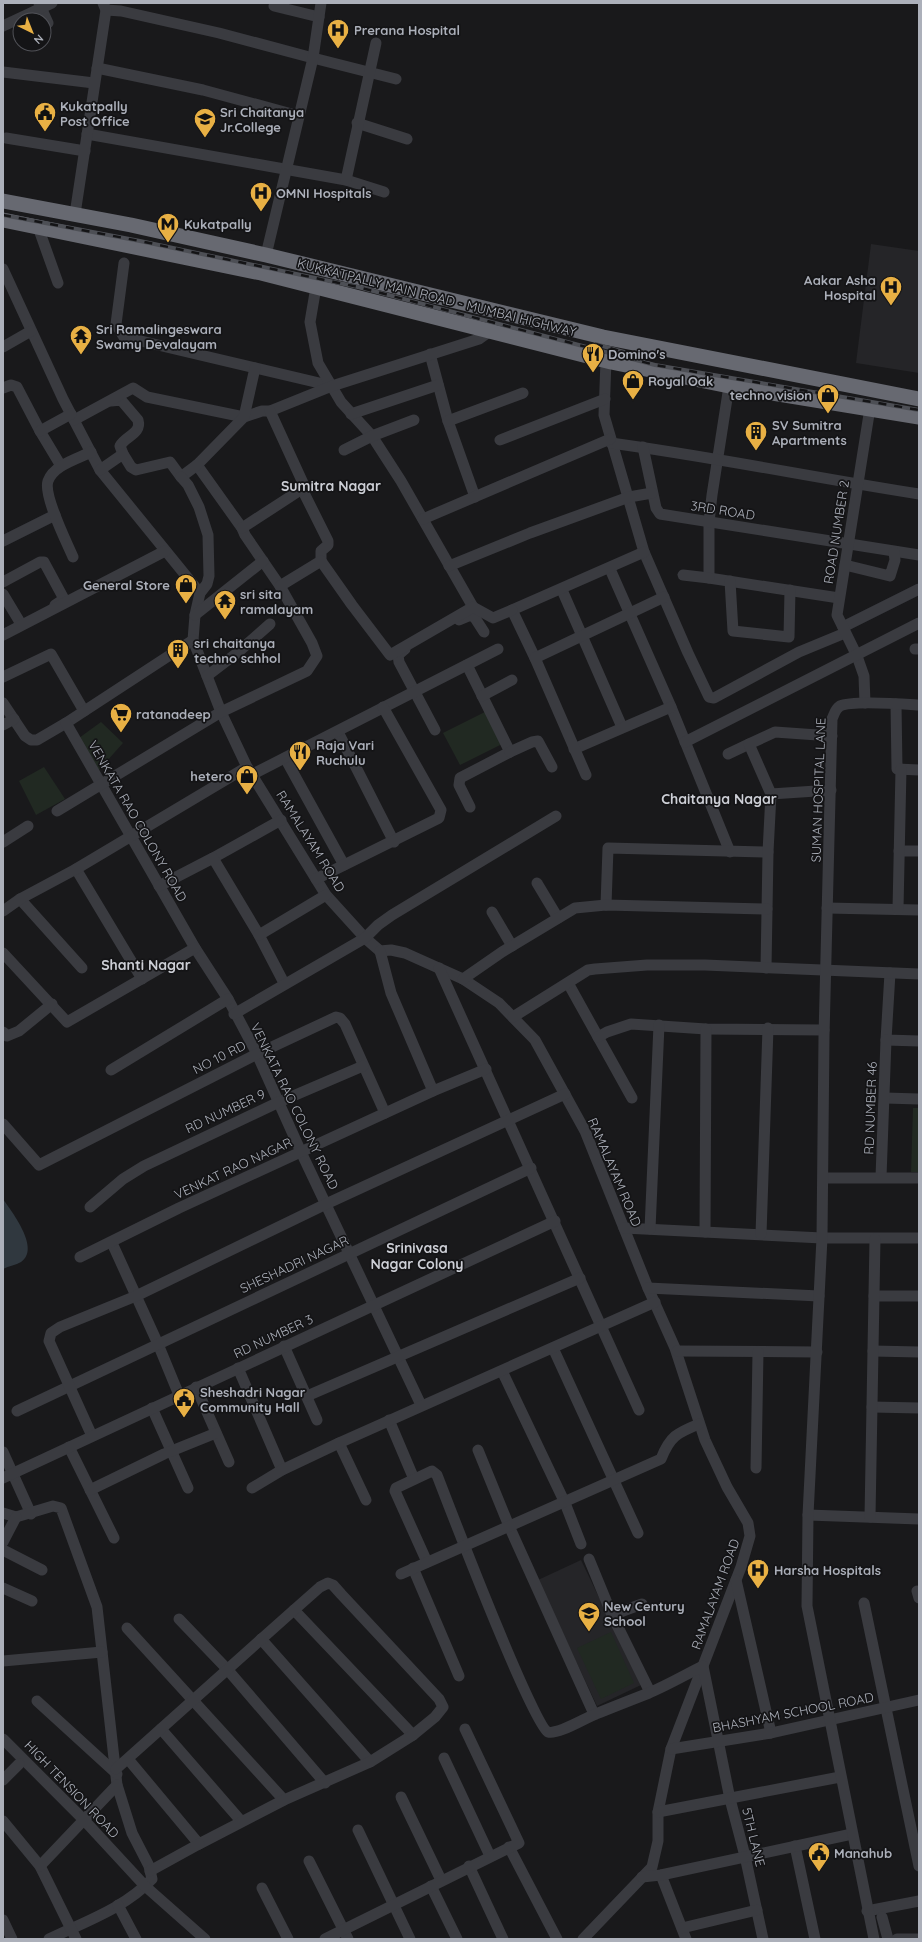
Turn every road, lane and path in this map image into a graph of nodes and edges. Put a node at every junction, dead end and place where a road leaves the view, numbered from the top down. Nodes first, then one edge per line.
1 (52, 3) edge
2 (321, 3) edge
3 (40, 5) edge
4 (274, 6) dead end
5 (104, 7) edge
6 (319, 17) junction
7 (3, 26) edge
8 (376, 43) dead end
9 (312, 58) junction
10 (97, 68) junction
11 (3, 72) edge
12 (369, 72) junction
13 (396, 78) dead end
14 (94, 83) junction
15 (299, 116) junction
16 (357, 123) junction
17 (87, 134) junction
18 (6, 138) dead end
19 (407, 139) dead end
20 (85, 151) junction
21 (286, 170) junction
22 (346, 180) junction
23 (384, 192) dead end
24 (3, 201) edge
25 (75, 214) junction
26 (3, 220) edge
27 (38, 227) junction
28 (266, 255) junction
29 (124, 263) dead end
30 (3, 269) edge
31 (58, 283) dead end
32 (316, 287) junction
33 (31, 331) junction
34 (490, 331) junction
35 (618, 340) junction
36 (3, 347) edge
37 (430, 354) junction
38 (609, 361) junction
39 (255, 368) junction
40 (438, 385) junction
41 (332, 386) junction
42 (729, 386) junction
43 (3, 388) edge
44 (523, 393) dead end
45 (604, 399) junction
46 (919, 399) edge
47 (111, 400) junction
48 (870, 408) junction
49 (270, 411) junction
50 (351, 414) junction
51 (72, 417) junction
52 (244, 417) junction
53 (919, 417) edge
54 (414, 420) dead end
55 (448, 421) junction
56 (40, 431) junction
57 (372, 436) junction
58 (500, 440) dead end
59 (610, 441) junction
60 (643, 447) junction
61 (344, 450) dead end
62 (91, 452) junction
63 (123, 454) junction
64 (718, 459) junction
65 (197, 464) junction
66 (61, 466) junction
67 (100, 470) junction
68 (181, 477) junction
69 (858, 485) junction
70 (302, 489) junction
71 (652, 493) junction
72 (919, 494) edge
73 (629, 496) junction
74 (475, 497) junction
75 (55, 515) junction
76 (423, 519) junction
77 (710, 522) junction
78 (242, 528) junction
79 (3, 541) edge
80 (849, 545) junction
81 (165, 551) junction
82 (644, 552) junction
83 (894, 552) junction
84 (919, 555) edge
85 (73, 558) dead end
86 (263, 561) junction
87 (321, 561) junction
88 (845, 565) junction
89 (449, 566) junction
90 (610, 569) junction
91 (683, 576) dead end
92 (709, 578) junction
93 (730, 581) junction
94 (3, 582) edge
95 (280, 586) junction
96 (919, 589) edge
97 (562, 590) junction
98 (790, 590) junction
99 (200, 593) junction
100 (3, 594) edge
101 (664, 597) junction
102 (839, 598) junction
103 (473, 607) junction
104 (512, 610) junction
105 (629, 613) junction
106 (40, 614) junction
107 (195, 615) junction
108 (919, 623) edge
109 (21, 624) junction
110 (270, 624) dead end
111 (844, 630) junction
112 (484, 632) dead end
113 (3, 635) edge
114 (582, 637) junction
115 (193, 640) junction
116 (498, 649) dead end
117 (857, 656) junction
118 (534, 658) junction
119 (467, 665) junction
120 (207, 676) junction
121 (3, 678) edge
122 (512, 680) dead end
123 (414, 692) junction
124 (482, 696) junction
125 (3, 703) edge
126 (865, 703) junction
127 (896, 704) junction
128 (919, 705) edge
129 (383, 707) junction
130 (671, 707) junction
131 (84, 711) junction
132 (221, 712) junction
133 (14, 719) junction
134 (66, 723) junction
135 (3, 725) edge
136 (622, 727) junction
137 (435, 730) dead end
138 (338, 732) junction
139 (832, 736) junction
140 (685, 742) junction
141 (749, 744) junction
142 (574, 748) junction
143 (510, 752) junction
144 (728, 754) dead end
145 (285, 758) junction
146 (552, 767) dead end
147 (900, 769) junction
148 (919, 770) edge
149 (250, 771) junction
150 (586, 775) dead end
151 (101, 785) junction
152 (831, 790) junction
153 (772, 794) junction
154 (470, 808) dead end
155 (57, 811) dead end
156 (556, 816) dead end
157 (281, 820) junction
158 (28, 826) dead end
159 (131, 837) junction
160 (3, 842) edge
161 (394, 842) junction
162 (899, 851) junction
163 (919, 851) edge
164 (730, 852) junction
165 (768, 852) junction
166 (213, 858) junction
167 (344, 865) junction
168 (76, 869) junction
169 (316, 879) junction
170 (538, 883) dead end
171 (159, 886) junction
172 (326, 895) junction
173 (20, 899) junction
174 (606, 905) junction
175 (828, 908) junction
176 (767, 909) junction
177 (898, 909) junction
178 (919, 910) edge
179 (3, 911) edge
180 (492, 912) dead end
181 (558, 918) junction
182 (259, 936) junction
183 (365, 938) junction
184 (512, 946) junction
185 (195, 948) junction
186 (380, 951) junction
187 (3, 953) edge
188 (82, 968) dead end
189 (439, 968) junction
190 (766, 968) junction
191 (826, 971) junction
192 (890, 973) junction
193 (919, 974) edge
194 (142, 979) junction
195 (463, 979) junction
196 (568, 983) junction
197 (284, 984) junction
198 (228, 999) junction
199 (52, 1004) junction
200 (234, 1014) junction
201 (513, 1017) junction
202 (659, 1025) junction
203 (706, 1028) junction
204 (768, 1028) junction
205 (824, 1030) junction
206 (3, 1032) edge
207 (598, 1037) junction
208 (886, 1040) junction
209 (919, 1041) edge
210 (257, 1054) junction
211 (364, 1066) junction
212 (486, 1069) junction
213 (111, 1070) dead end
214 (433, 1091) junction
215 (565, 1094) junction
216 (632, 1098) dead end
217 (885, 1098) junction
218 (919, 1099) edge
219 (279, 1102) junction
220 (385, 1113) junction
221 (509, 1120) junction
222 (3, 1124) edge
223 (301, 1152) junction
224 (531, 1168) junction
225 (881, 1177) junction
226 (824, 1178) junction
227 (919, 1178) edge
228 (326, 1204) junction
229 (90, 1207) dead end
230 (554, 1221) junction
231 (624, 1228) junction
232 (650, 1229) junction
233 (705, 1232) junction
234 (761, 1234) junction
235 (822, 1238) junction
236 (919, 1238) edge
237 (875, 1239) junction
238 (112, 1243) junction
239 (350, 1253) junction
240 (80, 1257) dead end
241 (580, 1278) junction
242 (648, 1288) junction
243 (136, 1296) junction
244 (819, 1296) junction
245 (874, 1296) junction
246 (919, 1296) edge
247 (655, 1302) junction
248 (372, 1305) junction
249 (601, 1326) junction
250 (158, 1344) junction
251 (284, 1346) junction
252 (553, 1348) junction
253 (677, 1351) junction
254 (873, 1351) junction
255 (758, 1352) junction
256 (817, 1352) junction
257 (919, 1352) edge
258 (398, 1357) junction
259 (238, 1368) junction
260 (502, 1371) junction
261 (68, 1385) junction
262 (196, 1387) junction
263 (178, 1396) junction
264 (307, 1396) junction
265 (421, 1405) junction
266 (872, 1407) junction
267 (152, 1408) junction
268 (919, 1408) edge
269 (18, 1410) dead end
270 (639, 1410) dead end
271 (317, 1420) dead end
272 (389, 1420) junction
273 (699, 1424) junction
274 (216, 1433) junction
275 (92, 1436) junction
276 (339, 1443) junction
277 (69, 1447) junction
278 (478, 1450) dead end
279 (171, 1451) junction
280 (3, 1452) edge
281 (229, 1462) dead end
282 (756, 1468) dead end
283 (282, 1470) junction
284 (8, 1475) edge
285 (414, 1479) junction
286 (613, 1480) junction
287 (188, 1488) dead end
288 (252, 1488) dead end
289 (90, 1490) junction
290 (366, 1500) dead end
291 (565, 1503) junction
292 (3, 1513) edge
293 (31, 1514) junction
294 (808, 1515) junction
295 (16, 1517) junction
296 (870, 1517) junction
297 (919, 1519) edge
298 (509, 1526) junction
299 (638, 1532) dead end
300 (114, 1538) dead end
301 (3, 1542) edge
302 (465, 1544) junction
303 (581, 1544) dead end
304 (3, 1550) edge
305 (589, 1559) dead end
306 (427, 1562) junction
307 (413, 1568) junction
308 (42, 1570) dead end
309 (401, 1574) dead end
310 (736, 1580) junction
311 (3, 1588) edge
312 (32, 1601) dead end
313 (642, 1604) dead end
314 (864, 1604) dead end
315 (294, 1610) junction
316 (612, 1615) junction
317 (179, 1619) dead end
318 (127, 1628) dead end
319 (261, 1639) junction
320 (102, 1652) junction
321 (3, 1661) edge
322 (703, 1666) junction
323 (227, 1669) junction
324 (459, 1676) dead end
325 (650, 1692) junction
326 (193, 1700) junction
327 (919, 1700) edge
328 (37, 1701) dead end
329 (886, 1707) junction
330 (594, 1714) junction
331 (830, 1720) junction
332 (161, 1729) junction
333 (465, 1730) dead end
334 (771, 1733) junction
335 (413, 1735) junction
336 (3, 1739) edge
337 (720, 1742) junction
338 (3, 1748) edge
339 (671, 1749) junction
340 (128, 1758) junction
341 (444, 1758) dead end
342 (370, 1762) junction
343 (19, 1764) junction
344 (117, 1776) junction
345 (840, 1777) junction
346 (3, 1780) edge
347 (325, 1783) junction
348 (401, 1797) dead end
349 (730, 1799) junction
350 (284, 1800) junction
351 (658, 1812) junction
352 (3, 1821) edge
353 (241, 1821) junction
354 (82, 1822) junction
355 (358, 1830) dead end
356 (852, 1834) junction
357 (518, 1843) junction
358 (199, 1844) junction
359 (795, 1846) junction
360 (490, 1856) junction
361 (745, 1856) junction
362 (309, 1861) dead end
363 (40, 1866) junction
364 (469, 1866) junction
365 (919, 1866) edge
366 (150, 1871) junction
367 (661, 1876) junction
368 (642, 1877) junction
369 (436, 1883) junction
370 (145, 1886) junction
371 (262, 1888) dead end
372 (919, 1901) edge
373 (392, 1904) junction
374 (118, 1905) junction
375 (757, 1910) junction
376 (867, 1911) junction
377 (3, 1920) edge
378 (71, 1928) junction
379 (682, 1928) junction
380 (888, 1932) edge
381 (346, 1934) edge
382 (873, 1936) edge
383 (12, 1939) edge
384 (49, 1939) edge
385 (76, 1939) edge
386 (136, 1939) edge
387 (205, 1939) edge
388 (288, 1939) edge
389 (325, 1939) edge
390 (410, 1939) edge
391 (458, 1939) edge
392 (503, 1939) edge
393 (557, 1939) edge
394 (583, 1939) edge
395 (686, 1939) edge
396 (763, 1939) edge
397 (816, 1939) edge
398 (919, 1939) edge

1 - 3 street
2 - 6 street
3 - 7 street
4 - 6 street
5 - 9 street
5 - 10 street
6 - 9 street
8 - 12 street
9 - 12 street
9 - 15 street
10 - 14 street
10 - 15 street
11 - 14 street
12 - 13 street
12 - 16 street
14 - 17 street
15 - 21 street
16 - 19 street
16 - 22 street
17 - 20 street
17 - 21 street
18 - 20 street
20 - 25 street
21 - 22 street
21 - 28 street
22 - 23 street
24 - 25 highway, KUKKATPALLY MAIN ROAD - MUMBAI HIGHWAY
25 - 28 highway, KUKKATPALLY MAIN ROAD - MUMBAI HIGHWAY
26 - 27 highway, KUKKATPALLY MAIN ROAD - MUMBAI HIGHWAY
27 - 31 street
27 - 32 highway, KUKKATPALLY MAIN ROAD - MUMBAI HIGHWAY
28 - 35 highway, KUKKATPALLY MAIN ROAD - MUMBAI HIGHWAY
29 - 39 street
30 - 33 street
32 - 34 highway, KUKKATPALLY MAIN ROAD - MUMBAI HIGHWAY
32 - 41 street
33 - 36 street
33 - 51 street
34 - 37 street
34 - 38 highway, KUKKATPALLY MAIN ROAD - MUMBAI HIGHWAY
35 - 38 highway
35 - 46 highway, KUKKATPALLY MAIN ROAD - MUMBAI HIGHWAY
37 - 40 street
37 - 41 street
38 - 42 highway, KUKKATPALLY MAIN ROAD - MUMBAI HIGHWAY
38 - 45 street
39 - 41 street
39 - 52 street
40 - 50 street
40 - 55 street
41 - 49 street
41 - 50 street
42 - 48 highway, KUKKATPALLY MAIN ROAD - MUMBAI HIGHWAY
42 - 64 street
43 - 56 street
44 - 55 street
45 - 58 street
45 - 59 street
47 - 51 street
47 - 52 street
47 - 63 street
48 - 53 highway, KUKKATPALLY MAIN ROAD - MUMBAI HIGHWAY
48 - 69 street, ROAD NUMBER 2
49 - 52 street
49 - 70 street
50 - 57 street
51 - 56 street
51 - 62 street
52 - 65 street
54 - 57 street
55 - 74 street
56 - 66 street
57 - 61 street
57 - 76 street
59 - 60 street
59 - 73 street
59 - 74 street
60 - 64 street
60 - 71 street, 3RD ROAD
62 - 66 street
62 - 67 street
63 - 67 street
63 - 68 street, RAMALAYAM ROAD
64 - 69 street
64 - 77 street
65 - 68 street
65 - 78 street
66 - 75 street
67 - 81 street
68 - 99 street, RAMALAYAM ROAD
69 - 72 street
69 - 80 street, ROAD NUMBER 2
70 - 78 street
70 - 87 street
71 - 73 street
71 - 77 street, 3RD ROAD
73 - 82 street
73 - 89 street
74 - 76 street
75 - 79 street
75 - 85 street
76 - 89 street
77 - 80 street, 3RD ROAD
77 - 92 street
78 - 86 street
80 - 83 street, 3RD ROAD
80 - 88 street, ROAD NUMBER 2
81 - 99 street
81 - 106 street
82 - 90 street
82 - 101 street
83 - 84 street, 3RD ROAD
83 - 88 street
86 - 95 street
86 - 107 street
87 - 95 street
87 - 103 street
88 - 102 street, ROAD NUMBER 2
89 - 103 street
90 - 97 street
90 - 105 street
91 - 92 street
92 - 93 street
93 - 98 street
93 - 98 street
94 - 106 street
95 - 132 street
96 - 111 street
97 - 104 street
97 - 114 street
98 - 102 street
99 - 107 street, RAMALAYAM ROAD
100 - 109 street
101 - 105 street
101 - 111 street
102 - 111 street, ROAD NUMBER 2
103 - 104 street
104 - 118 street
105 - 114 street
105 - 130 street
106 - 109 street
107 - 115 street, RAMALAYAM ROAD
108 - 117 street
109 - 113 street
110 - 120 street
111 - 117 street, ROAD NUMBER 2
112 - 123 street
114 - 118 street
114 - 136 street
115 - 120 street, RAMALAYAM ROAD
115 - 131 street
116 - 119 street
117 - 126 street, ROAD NUMBER 2
117 - 140 street
118 - 142 street
119 - 123 street
119 - 124 street
120 - 132 street, RAMALAYAM ROAD
121 - 131 street
122 - 124 street
123 - 129 street
123 - 137 street
124 - 143 street
125 - 133 street
126 - 127 street, SUMAN HOSPITAL LANE
126 - 139 street, SUMAN HOSPITAL LANE
127 - 128 street, SUMAN HOSPITAL LANE
127 - 147 street
129 - 138 street
129 - 161 street
130 - 136 street
130 - 140 street
131 - 134 street
132 - 149 street, RAMALAYAM ROAD
132 - 151 street
133 - 134 street
133 - 135 street
134 - 151 street, VENKATA RAO COLONY ROAD
136 - 142 street
138 - 145 street
138 - 161 street
139 - 141 street
139 - 152 street, SUMAN HOSPITAL LANE
140 - 164 street
141 - 144 street
141 - 153 street
142 - 150 street
143 - 146 street
143 - 154 street
145 - 149 street
145 - 167 street
147 - 148 street
147 - 162 street
149 - 157 street, RAMALAYAM ROAD
149 - 159 street
151 - 155 street
151 - 159 street, VENKATA RAO COLONY ROAD
152 - 153 street
152 - 175 street, SUMAN HOSPITAL LANE
153 - 165 street
156 - 183 street
157 - 166 street
157 - 169 street, RAMALAYAM ROAD
158 - 160 street
159 - 168 street
159 - 171 street, VENKATA RAO COLONY ROAD
161 - 167 street
162 - 163 street
162 - 177 street
164 - 165 street
164 - 174 street
165 - 176 street
166 - 171 street
166 - 182 street
167 - 169 street
168 - 173 street
168 - 194 street
169 - 172 street, RAMALAYAM ROAD
170 - 181 street
171 - 185 street, VENKATA RAO COLONY ROAD
172 - 182 street
172 - 183 street, RAMALAYAM ROAD
173 - 179 street
173 - 188 street
174 - 176 street
174 - 181 street
175 - 177 street
175 - 191 street, SUMAN HOSPITAL LANE
176 - 190 street
177 - 178 street
180 - 184 street
181 - 184 street
182 - 197 street
183 - 186 street, RAMALAYAM ROAD
183 - 197 street
184 - 195 street
185 - 194 street
185 - 198 street, VENKATA RAO COLONY ROAD
186 - 189 street, RAMALAYAM ROAD
186 - 214 street
187 - 199 street
189 - 195 street, RAMALAYAM ROAD
189 - 212 street
190 - 191 street
190 - 196 street
191 - 192 street
191 - 205 street, SUMAN HOSPITAL LANE
192 - 193 street
192 - 208 street, RD NUMBER 46
194 - 199 street
195 - 201 street, RAMALAYAM ROAD
196 - 201 street
196 - 207 street
197 - 200 street
198 - 200 street, VENKATA RAO COLONY ROAD
198 - 213 street
199 - 206 street
200 - 210 street, VENKATA RAO COLONY ROAD
201 - 215 street, RAMALAYAM ROAD
202 - 203 street
202 - 207 street
202 - 232 street
203 - 204 street
203 - 233 street
204 - 205 street
204 - 234 street
205 - 226 street, SUMAN HOSPITAL LANE
207 - 216 street
208 - 209 street
208 - 217 street, RD NUMBER 46
210 - 211 street, NO 10 RD
210 - 219 street, VENKATA RAO COLONY ROAD
210 - 222 street, NO 10 RD
211 - 219 street, RD NUMBER 9
211 - 220 street, NO 10 RD
212 - 214 street, VENKAT RAO NAGAR
212 - 221 street
214 - 220 street, VENKAT RAO NAGAR
215 - 221 street
215 - 231 street, RAMALAYAM ROAD
217 - 218 street
217 - 225 street, RD NUMBER 46
219 - 223 street, VENKATA RAO COLONY ROAD
219 - 229 street, RD NUMBER 9
220 - 223 street, VENKAT RAO NAGAR
221 - 224 street
221 - 228 street
223 - 228 street, VENKATA RAO COLONY ROAD
223 - 238 street, VENKAT RAO NAGAR
224 - 230 street
224 - 239 street, SHESHADRI NAGAR
225 - 226 street
225 - 227 street
226 - 235 street, SUMAN HOSPITAL LANE
228 - 239 street, VENKATA RAO COLONY ROAD
228 - 243 street
230 - 241 street
230 - 248 street, RD NUMBER 3
231 - 232 street
231 - 242 street, RAMALAYAM ROAD
232 - 233 street
233 - 234 street
234 - 235 street
235 - 237 street
235 - 244 street, SUMAN HOSPITAL LANE
236 - 237 street
237 - 245 street
238 - 240 street, VENKAT RAO NAGAR
238 - 243 street
239 - 248 street, VENKATA RAO COLONY ROAD
239 - 250 street, SHESHADRI NAGAR
241 - 249 street
241 - 258 street
242 - 244 street
242 - 247 street, RAMALAYAM ROAD
243 - 250 street
243 - 261 street
244 - 256 street, SUMAN HOSPITAL LANE
245 - 246 street
245 - 254 street
247 - 249 street
247 - 253 street, RAMALAYAM ROAD
248 - 251 street, RD NUMBER 3
248 - 258 street, VENKATA RAO COLONY ROAD
249 - 252 street
249 - 270 street
250 - 261 street, SHESHADRI NAGAR
250 - 263 street
251 - 259 street, RD NUMBER 3
251 - 264 street
252 - 260 street
252 - 286 street
253 - 255 street
253 - 273 street, RAMALAYAM ROAD
254 - 257 street
254 - 266 street
255 - 256 street
255 - 282 street
256 - 294 street, SUMAN HOSPITAL LANE
258 - 264 street
258 - 265 street, VENKATA RAO COLONY ROAD
259 - 262 street, RD NUMBER 3
259 - 283 street
260 - 265 street
260 - 291 street
261 - 269 street, SHESHADRI NAGAR
261 - 275 street
262 - 263 street, RD NUMBER 3
262 - 274 street
263 - 267 street, RD NUMBER 3
264 - 271 street
265 - 272 street
266 - 268 street
266 - 296 street
267 - 275 street, RD NUMBER 3
267 - 279 street
272 - 276 street
272 - 285 street
273 - 286 street
273 - 310 street, RAMALAYAM ROAD
274 - 279 street
274 - 281 street
275 - 277 street, RD NUMBER 3
276 - 283 street
276 - 290 street
277 - 284 street, RD NUMBER 3
277 - 289 street
278 - 298 street
279 - 287 street
279 - 289 street
280 - 284 street
283 - 288 street
284 - 293 street
285 - 302 street
285 - 306 street
286 - 291 street
286 - 299 street
289 - 300 street
291 - 298 street
291 - 303 street
292 - 295 street
293 - 295 street
293 - 320 street
294 - 296 street
294 - 331 street, SUMAN HOSPITAL LANE
295 - 301 street
296 - 297 street
298 - 302 street
298 - 330 street
302 - 306 street
302 - 330 street
304 - 308 street
305 - 316 street
306 - 307 street
307 - 309 street
307 - 324 street
310 - 322 street, RAMALAYAM ROAD
310 - 334 street
311 - 312 street
313 - 316 street
314 - 329 street
315 - 319 street
315 - 335 street
315 - 335 street
316 - 325 street
317 - 323 street
318 - 326 street
319 - 323 street
319 - 342 street
320 - 321 street
320 - 344 street
322 - 325 street
322 - 337 street, 5TH LANE
322 - 339 street, RAMALAYAM ROAD
323 - 326 street
323 - 347 street
325 - 330 street
326 - 332 street
326 - 350 street
327 - 329 street, BHASHYAM SCHOOL ROAD
328 - 344 street
329 - 331 street, BHASHYAM SCHOOL ROAD
329 - 365 street
331 - 334 street, BHASHYAM SCHOOL ROAD
331 - 345 street, SUMAN HOSPITAL LANE
332 - 340 street
332 - 353 street
333 - 357 street
334 - 337 street, BHASHYAM SCHOOL ROAD
335 - 342 street
336 - 354 street, HIGH TENSION ROAD
337 - 339 street, BHASHYAM SCHOOL ROAD
337 - 349 street, 5TH LANE
338 - 343 street, HIGH TENSION ROAD
339 - 351 street, RAMALAYAM ROAD
340 - 344 street
340 - 358 street
341 - 360 street
342 - 347 street
343 - 346 street
343 - 354 street, HIGH TENSION ROAD
344 - 354 street
344 - 366 street
345 - 349 street
345 - 356 street, SUMAN HOSPITAL LANE
347 - 350 street
348 - 369 street
349 - 351 street
349 - 361 street, 5TH LANE
350 - 353 street
351 - 368 street, RAMALAYAM ROAD
352 - 363 street
353 - 358 street
354 - 363 street
354 - 370 street, HIGH TENSION ROAD
355 - 373 street
356 - 359 street
356 - 376 street, SUMAN HOSPITAL LANE
357 - 360 street
357 - 393 street
358 - 366 street
359 - 361 street
359 - 397 street
360 - 364 street
361 - 367 street
361 - 375 street, 5TH LANE
362 - 381 street
363 - 378 street
364 - 369 street
364 - 392 street
366 - 370 street
367 - 368 street
367 - 379 street
368 - 394 street, RAMALAYAM ROAD
369 - 373 street
369 - 391 street
370 - 374 street
370 - 387 street, HIGH TENSION ROAD
371 - 388 street
372 - 376 street
373 - 381 street
373 - 390 street
374 - 378 street
374 - 386 street
375 - 379 street
375 - 396 street, 5TH LANE
376 - 382 street, SUMAN HOSPITAL LANE
377 - 383 street
378 - 384 street
378 - 385 street
379 - 395 street
380 - 382 street
380 - 398 street
381 - 389 street

